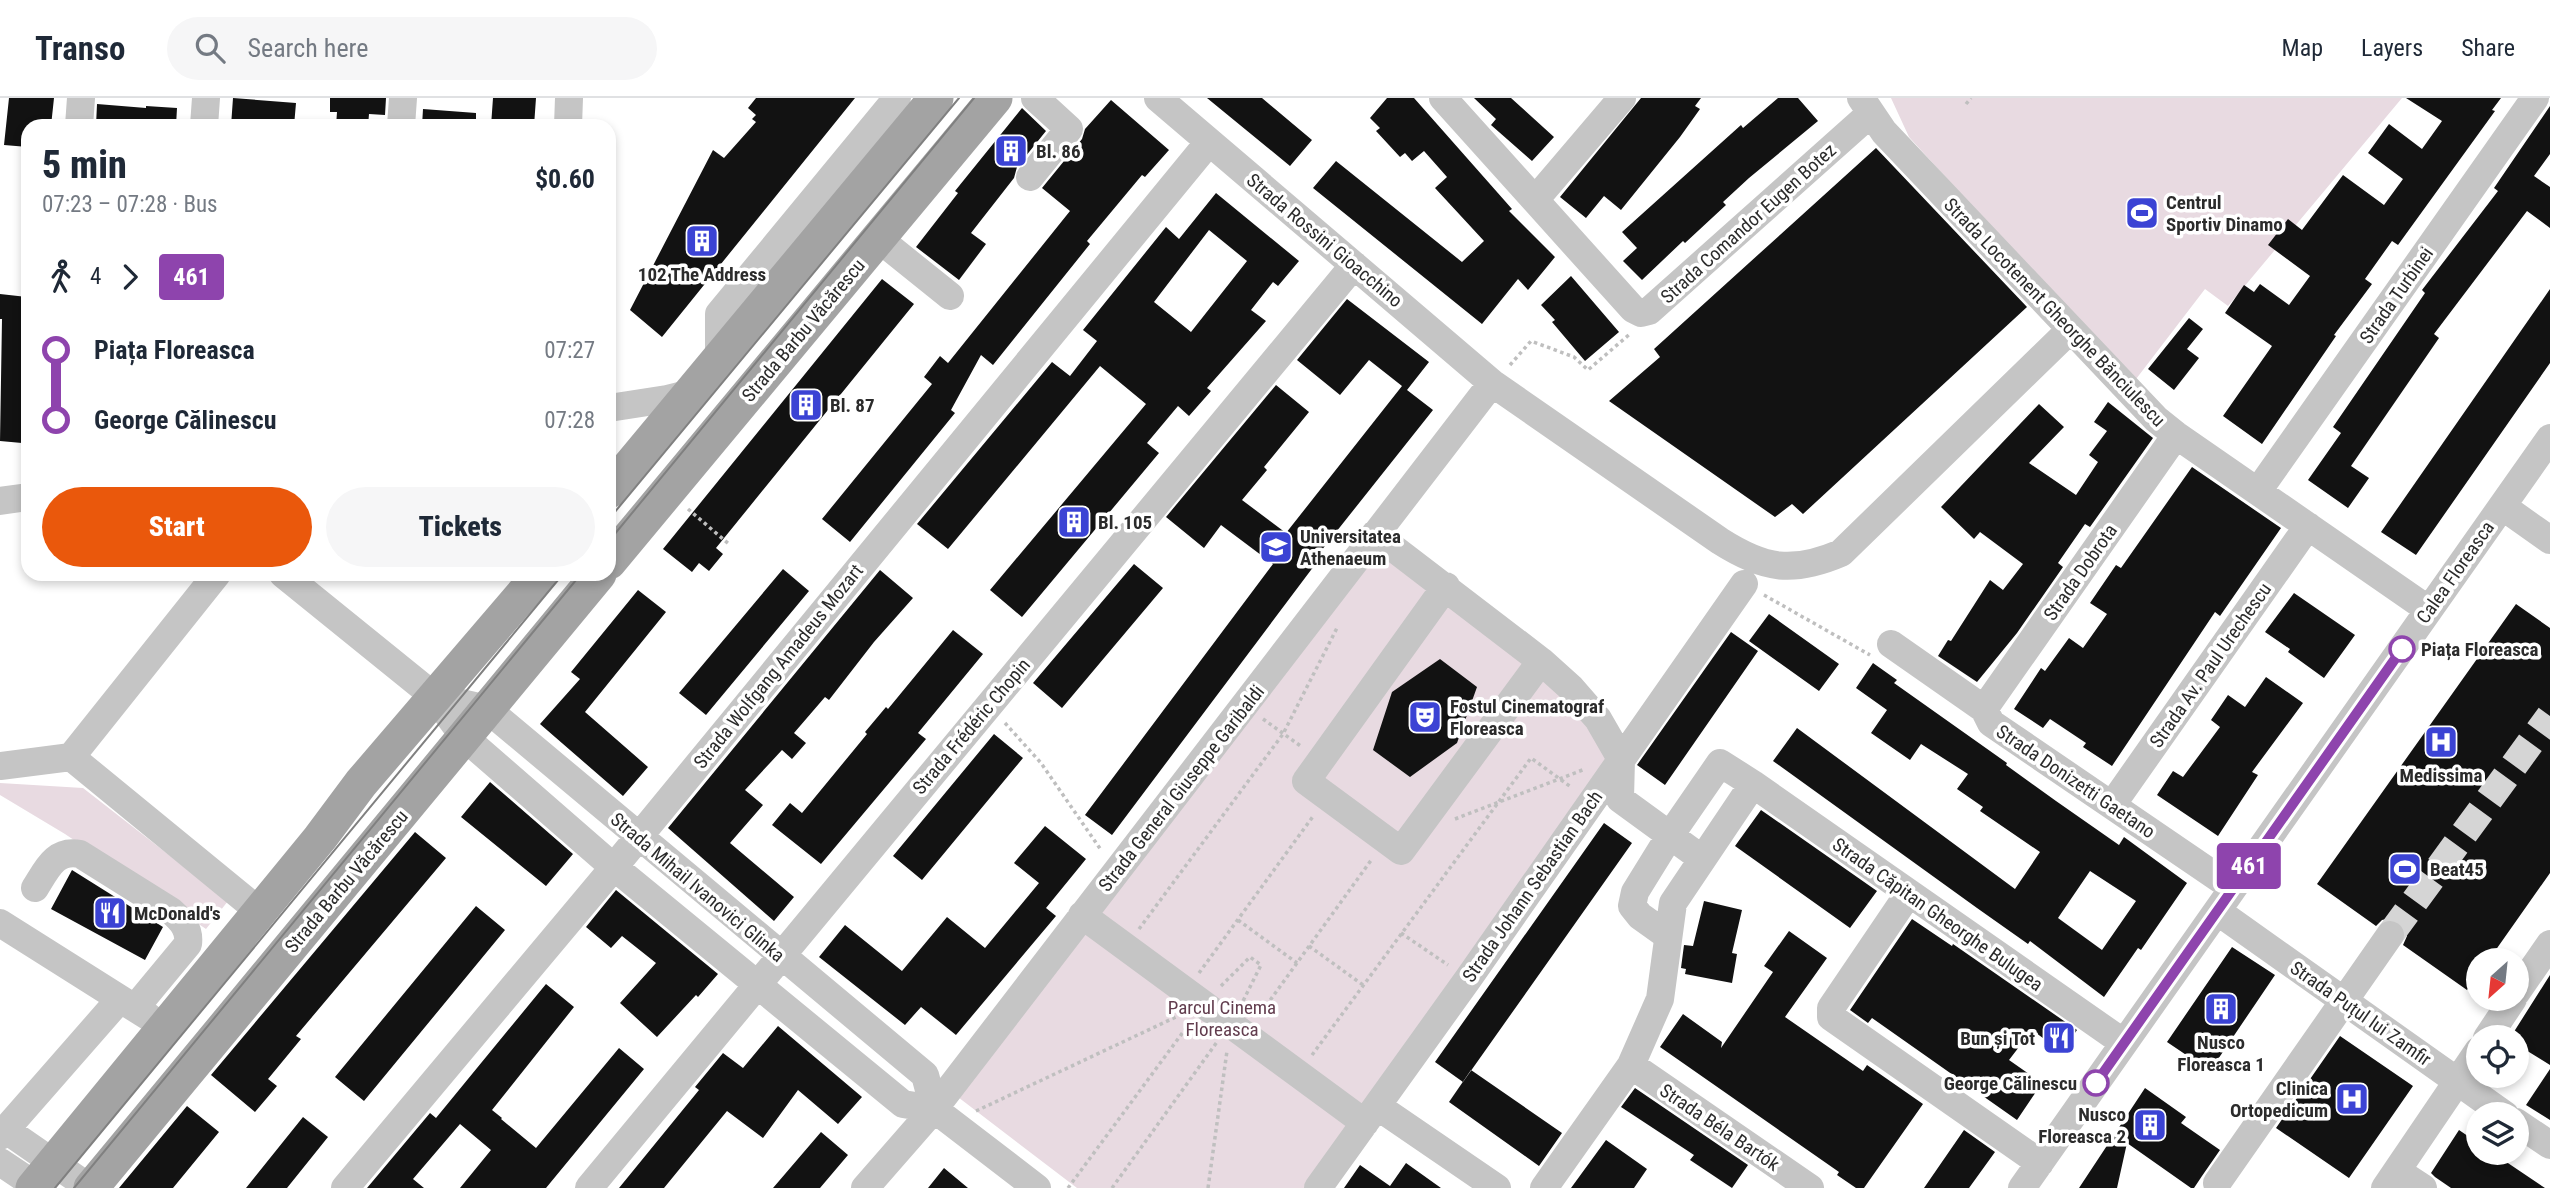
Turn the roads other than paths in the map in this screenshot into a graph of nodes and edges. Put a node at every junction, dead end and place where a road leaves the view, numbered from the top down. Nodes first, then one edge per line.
1 (81, 98) edge
2 (206, 98) edge
3 (403, 98) edge
4 (569, 98) edge
5 (897, 98) edge
6 (936, 98) edge
7 (995, 98) edge
8 (1035, 98) edge
9 (1158, 98) edge
10 (1443, 98) edge
11 (1622, 98) edge
12 (2535, 98) edge
13 (1866, 106) edge
14 (80, 119) edge
15 (204, 119) edge
16 (402, 119) edge
17 (568, 119) edge
18 (1209, 142) junction
19 (1030, 177) dead end
20 (1535, 200) junction
21 (879, 239) junction
22 (1354, 265) junction
23 (950, 296) dead end
24 (2070, 330) junction
25 (719, 359) junction
26 (1498, 377) junction
27 (691, 393) junction
28 (616, 409) edge
29 (616, 412) edge
30 (2176, 435) junction
31 (2550, 438) edge
32 (649, 442) junction
33 (616, 482) edge
34 (2258, 491) junction
35 (21, 498) edge
36 (0, 501) edge
37 (2502, 506) junction
38 (2308, 526) junction
39 (1375, 534) junction
40 (2550, 540) edge
41 (616, 554) edge
42 (211, 581) edge
43 (292, 581) edge
44 (534, 581) edge
45 (593, 581) edge
46 (1744, 584) road end
47 (1446, 586) junction
48 (2429, 610) junction
49 (1884, 651) road end
50 (1541, 661) junction
51 (435, 697) junction
52 (487, 709) junction
53 (1984, 709) junction
54 (464, 737) junction
55 (71, 757) junction
56 (1621, 759) junction
57 (0, 766) edge
58 (1753, 784) junction
59 (2112, 805) junction
60 (638, 836) junction
61 (1669, 836) junction
62 (1701, 858) junction
63 (614, 867) junction
64 (35, 888) dead end
65 (2233, 888) junction
66 (1909, 893) junction
67 (2217, 911) junction
68 (260, 912) junction
69 (1082, 915) junction
70 (0, 923) edge
71 (2390, 935) tunnel mouth
72 (1668, 936) junction
73 (2550, 944) edge
74 (781, 957) junction
75 (2529, 974) edge
76 (759, 985) junction
77 (2342, 1001) junction
78 (127, 1003) junction
79 (163, 1026) junction
80 (2124, 1043) junction
81 (1631, 1065) junction
82 (2466, 1069) edge
83 (2457, 1082) junction
84 (2486, 1102) edge
85 (1371, 1115) junction
86 (943, 1116) junction
87 (2529, 1131) edge
88 (3, 1133) edge
89 (2550, 1145) edge
90 (0, 1162) edge
91 (2040, 1163) junction
92 (1781, 1180) edge
93 (2391, 1180) edge
94 (40, 1181) edge
95 (879, 1183) edge
96 (2217, 1183) dead end
97 (91, 1188) edge
98 (345, 1188) edge
99 (589, 1188) edge
100 (1037, 1188) edge
101 (1318, 1188) edge
102 (1497, 1188) edge
103 (1544, 1188) edge
104 (1810, 1188) edge
105 (2022, 1188) edge
106 (2423, 1188) edge

1 - 14 street
2 - 15 street
3 - 16 street
4 - 17 street
5 - 25 street
6 - 25 main road
7 - 21 main road, Strada Barbu Văcărescu
8 - 19 street
9 - 18 street, Strada Rossini Gioacchino
10 - 20 street, Strada Comandor Eugen Botez
11 - 20 street
12 - 34 street, Strada Turbinei
13 - 20 street, Strada Comandor Eugen Botez
13 - 24 street, Strada Locotenent Gheorghe Bănciulescu
18 - 22 street, Strada Rossini Gioacchino
18 - 60 street, Strada Wolfgang Amadeus Mozart
21 - 23 street
21 - 41 main road, Strada Barbu Văcărescu
22 - 26 street, Strada Rossini Gioacchino
22 - 74 street, Strada Frédéric Chopin
24 - 26 street, Strada Rossini Gioacchino
24 - 30 street, Strada Locotenent Gheorghe Bănciulescu
25 - 27 main road
26 - 39 street, Strada General Giuseppe Garibaldi
27 - 28 street
27 - 32 main road
29 - 32 street
30 - 34 street, Strada Locotenent Gheorghe Bănciulescu
30 - 53 street, Strada Dobrota
31 - 37 street, Calea Floreasca
32 - 33 main road
34 - 38 street, Strada Locotenent Gheorghe Bănciulescu
35 - 36 street
37 - 40 street
37 - 48 street, Calea Floreasca
38 - 48 street, Strada Locotenent Gheorghe Bănciulescu
38 - 59 street, Strada Av. Paul Urechescu
39 - 47 street
39 - 69 street, Strada General Giuseppe Garibaldi
42 - 55 street
43 - 51 street, Strada Mihail Ivanovici Glinka
44 - 51 main road
45 - 52 main road, Strada Barbu Văcărescu
46 - 56 street, Strada Johann Sebastian Bach
47 - 50 street
47 - 50 street
48 - 65 street, Calea Floreasca
49 - 53 street, Strada Donizetti Gaetano
50 - 56 street
51 - 52 street, Strada Mihail Ivanovici Glinka
51 - 54 street, Strada Mihail Ivanovici Glinka
51 - 68 main road
52 - 54 main road, Strada Barbu Văcărescu
52 - 60 street, Strada Mihail Ivanovici Glinka
53 - 59 street, Strada Donizetti Gaetano
54 - 63 street, Strada Mihail Ivanovici Glinka
54 - 97 main road, Strada Barbu Văcărescu
55 - 57 street
55 - 68 street
56 - 61 street
56 - 85 street, Strada Johann Sebastian Bach
58 - 61 street, Strada Căpitan Gheorghe Bulugea
58 - 62 street
58 - 66 street, Strada Căpitan Gheorghe Bulugea
59 - 65 street, Strada Donizetti Gaetano
60 - 63 street, Strada Wolfgang Amadeus Mozart
60 - 74 street, Strada Mihail Ivanovici Glinka
61 - 62 street
61 - 72 street, Strada Căpitan Gheorghe Bulugea
62 - 72 street
63 - 76 street, Strada Mihail Ivanovici Glinka
63 - 98 street, Strada Wolfgang Amadeus Mozart
64 - 78 street
65 - 67 street, Calea Floreasca
66 - 80 street, Strada Căpitan Gheorghe Bulugea
66 - 91 street
67 - 77 street, Strada Puțul lui Zamfir
67 - 80 street, Calea Floreasca
68 - 79 main road
69 - 85 street
69 - 86 street, Strada General Giuseppe Garibaldi
70 - 78 street
71 - 77 street
72 - 81 street
73 - 75 street
74 - 76 street, Strada Frédéric Chopin
74 - 86 street, Strada Mihail Ivanovici Glinka
76 - 86 street, Strada Mihail Ivanovici Glinka
76 - 99 street, Strada Frédéric Chopin
77 - 83 street, Strada Puțul lui Zamfir
77 - 96 street
78 - 79 street
78 - 88 street
79 - 94 main road
80 - 91 street, Calea Floreasca
81 - 92 street, Strada Béla Bartók
81 - 103 street
82 - 83 street
83 - 84 street, Strada Puțul lui Zamfir
83 - 93 street
85 - 101 street, Strada Johann Sebastian Bach
85 - 102 street
86 - 95 street, Strada General Giuseppe Garibaldi
86 - 100 street, Strada Mihail Ivanovici Glinka
87 - 89 street
88 - 94 street
90 - 94 street
91 - 105 street, Calea Floreasca
92 - 104 street, Strada Béla Bartók
93 - 106 street
94 - 97 street

